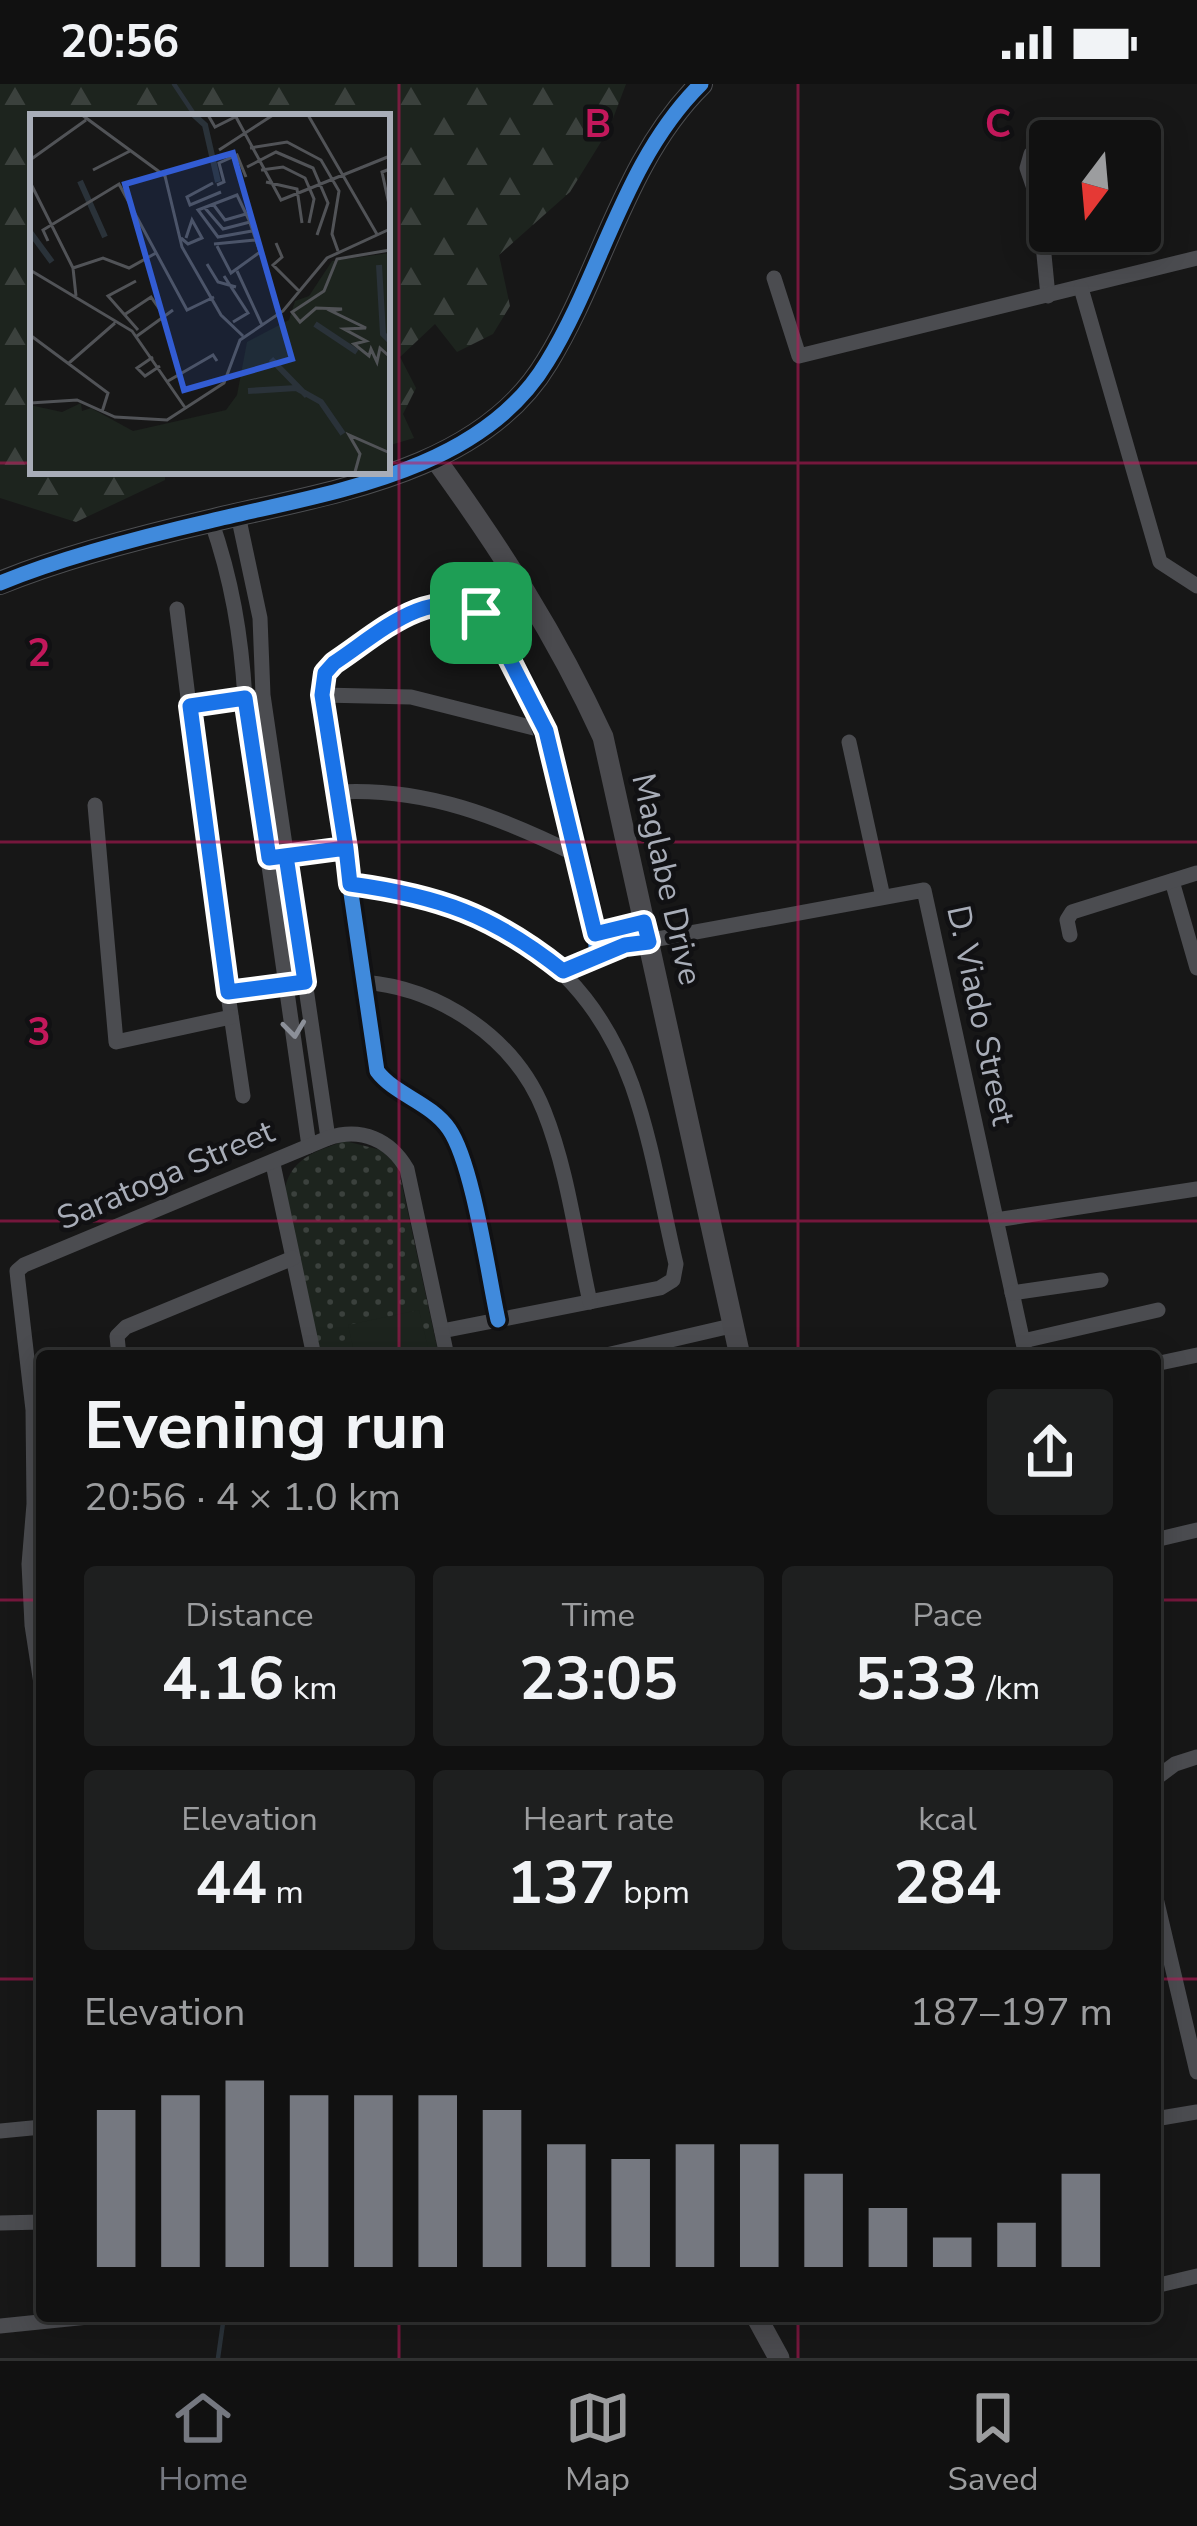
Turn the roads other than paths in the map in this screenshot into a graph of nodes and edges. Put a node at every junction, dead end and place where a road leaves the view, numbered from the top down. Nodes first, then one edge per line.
1 (700, 84) edge
2 (1044, 252) edge
3 (1197, 258) edge
4 (775, 278) dead end
5 (1081, 288) junction
6 (1048, 296) junction
7 (434, 457) junction
8 (238, 515) junction
9 (211, 520) junction
10 (0, 583) edge
11 (1197, 586) edge
12 (257, 602) junction
13 (236, 607) junction
14 (177, 609) dead end
15 (262, 634) junction
16 (241, 636) junction
17 (322, 695) junction
18 (254, 696) junction
19 (190, 706) junction
20 (546, 731) junction
21 (850, 742) dead end
22 (337, 792) junction
23 (94, 805) dead end
24 (346, 848) junction
25 (579, 856) junction
26 (278, 857) junction
27 (1197, 873) edge
28 (1172, 881) junction
29 (350, 884) junction
30 (883, 897) junction
31 (646, 932) junction
32 (595, 934) junction
33 (1070, 935) dead end
34 (596, 956) junction
35 (1197, 966) edge
36 (563, 971) junction
37 (363, 982) junction
38 (296, 983) junction
39 (228, 992) junction
40 (231, 1017) junction
41 (243, 1096) dead end
42 (328, 1138) junction
43 (309, 1146) junction
44 (272, 1164) junction
45 (1197, 1189) edge
46 (996, 1220) junction
47 (293, 1258) junction
48 (1102, 1280) dead end
49 (1012, 1293) junction
50 (590, 1302) junction
51 (1158, 1310) dead end
52 (498, 1320) junction
53 (731, 1326) junction
54 (442, 1331) junction
55 (1024, 1348) edge
56 (119, 1350) edge
57 (313, 1350) edge
58 (445, 1350) edge
59 (628, 1350) edge
60 (738, 1350) edge
61 (1197, 1355) edge
62 (1161, 1363) edge
63 (36, 1396) edge
64 (36, 1515) edge
65 (1197, 1530) edge
66 (1161, 1539) edge
67 (36, 1602) edge
68 (1197, 1757) edge
69 (1161, 1774) edge
70 (1161, 1919) edge
71 (1197, 2072) edge
72 (1197, 2112) edge
73 (1161, 2119) edge
74 (36, 2128) edge
75 (0, 2131) edge
76 (36, 2222) edge
77 (0, 2223) edge
78 (1197, 2276) edge
79 (1161, 2284) edge
80 (39, 2322) edge
81 (759, 2322) edge
82 (0, 2326) edge
83 (778, 2358) edge

1 - 7 main road
2 - 6 street
3 - 5 street
4 - 6 street
5 - 6 street
5 - 11 street
7 - 8 main road
7 - 31 main road, Maglabe Drive
8 - 9 main road
8 - 12 street
9 - 10 main road
9 - 13 street
12 - 13 street
12 - 15 street
13 - 16 street
14 - 19 street
15 - 16 street
15 - 18 street
16 - 18 street
17 - 20 street
17 - 20 street
17 - 22 street
18 - 19 street
18 - 26 street
19 - 39 street
20 - 25 street
21 - 30 street
22 - 24 street
22 - 25 street
23 - 40 street
24 - 26 street
24 - 29 street
25 - 32 street
26 - 38 street
27 - 28 street
28 - 33 street
28 - 35 street
29 - 36 street
29 - 37 street
30 - 31 street, D. Viado Street
30 - 46 street, D. Viado Street
31 - 32 street
31 - 34 street
31 - 53 main road, Maglabe Drive
32 - 34 street
34 - 36 street
36 - 50 street
37 - 50 street
37 - 52 street
38 - 39 street
38 - 42 street
38 -> 43 street
39 - 40 street
40 - 41 street
42 - 43 street, Saratoga Street
42 - 54 street, Saratoga Street
43 - 44 street, Saratoga Street
44 - 47 street
44 - 63 street, Saratoga Street
45 - 46 street
46 - 49 street, D. Viado Street
47 - 56 street
47 - 57 street
48 - 49 street
49 - 55 street, D. Viado Street
50 - 52 street
51 - 55 street
52 - 54 street
53 - 59 street
53 - 60 main road, Maglabe Drive
54 - 58 street, Saratoga Street
61 - 62 street
64 - 67 street, Saratoga Street
65 - 66 street
68 - 69 street
70 - 71 street
72 - 73 street
74 - 75 street
76 - 77 street
78 - 79 street
80 - 82 street
81 - 83 main road

